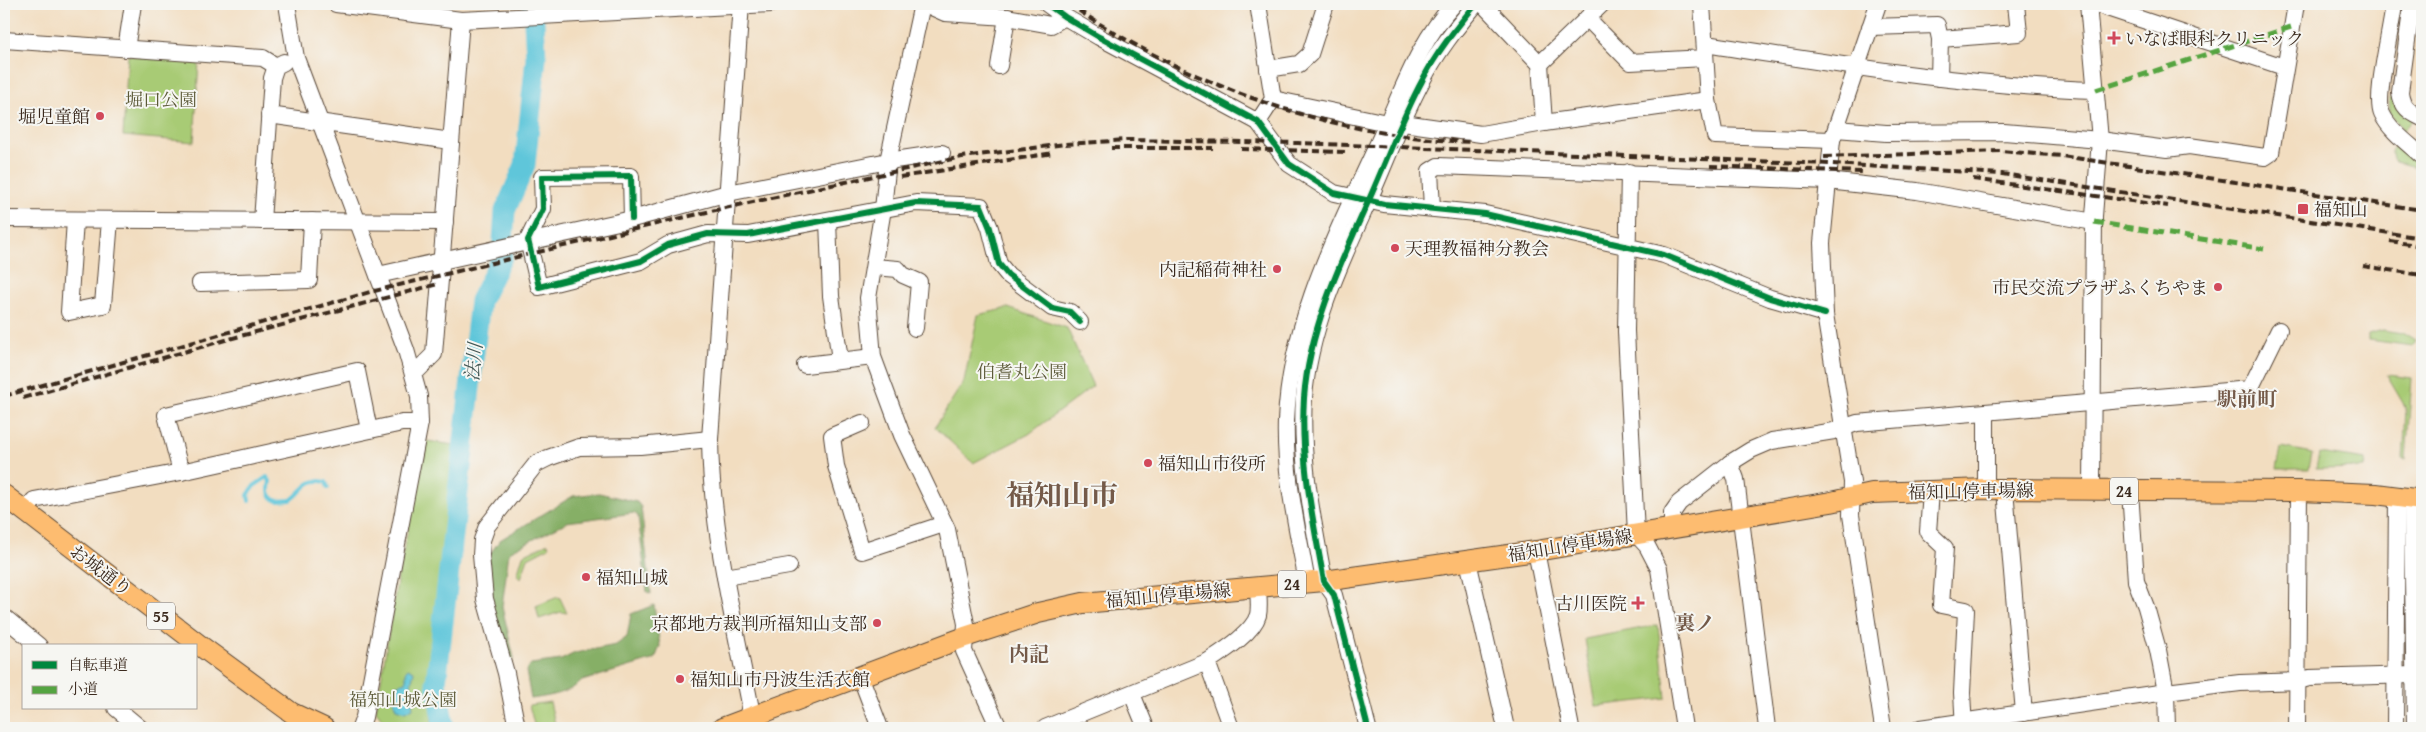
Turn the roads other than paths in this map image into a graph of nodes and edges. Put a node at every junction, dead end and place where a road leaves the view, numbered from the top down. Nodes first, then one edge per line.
1 (133, 4) edge
2 (287, 4) edge
3 (336, 4) edge
4 (741, 4) edge
5 (771, 4) edge
6 (924, 4) edge
7 (1047, 4) edge
8 (1258, 4) edge
9 (1326, 4) edge
10 (1454, 4) edge
11 (1476, 4) edge
12 (1483, 4) edge
13 (1602, 4) edge
14 (1702, 4) edge
15 (1878, 4) edge
16 (2016, 4) edge
17 (2088, 4) edge
18 (2095, 4) edge
19 (2296, 4) edge
20 (2407, 7) edge
21 (619, 8) edge
22 (1007, 17) junction
23 (1065, 18) junction
24 (1587, 18) junction
25 (461, 20) junction
26 (1870, 27) junction
27 (1940, 39) junction
28 (4, 40) edge
29 (126, 49) junction
30 (1705, 51) junction
31 (296, 58) junction
32 (1540, 64) junction
33 (276, 66) junction
34 (998, 66) dead end
35 (2284, 67) junction
36 (1857, 68) junction
37 (1268, 69) junction
38 (1939, 78) junction
39 (2096, 90) junction
40 (1273, 99) junction
41 (1708, 100) junction
42 (269, 115) junction
43 (2422, 118) edge
44 (320, 122) junction
45 (1258, 122) junction
46 (1395, 123) junction
47 (1544, 123) junction
48 (1834, 135) junction
49 (2100, 140) junction
50 (451, 141) junction
51 (942, 153) dead end
52 (2422, 156) edge
53 (888, 161) junction
54 (1628, 172) junction
55 (1828, 180) junction
56 (728, 194) junction
57 (1360, 200) junction
58 (1432, 208) junction
59 (883, 209) junction
60 (632, 218) junction
61 (4, 219) edge
62 (75, 220) junction
63 (110, 220) junction
64 (262, 221) junction
65 (312, 221) junction
66 (358, 221) junction
67 (828, 221) junction
68 (445, 222) junction
69 (2094, 222) junction
70 (724, 234) junction
71 (523, 242) junction
72 (1626, 248) junction
73 (442, 260) junction
74 (874, 267) junction
75 (378, 275) junction
76 (200, 283) dead end
77 (1825, 314) junction
78 (1080, 322) dead end
79 (915, 328) dead end
80 (2279, 330) dead end
81 (873, 357) junction
82 (840, 360) junction
83 (805, 365) dead end
84 (414, 374) junction
85 (2092, 403) junction
86 (1986, 413) junction
87 (420, 422) junction
88 (862, 423) dead end
89 (1843, 427) junction
90 (369, 430) junction
91 (710, 439) junction
92 (1730, 463) junction
93 (181, 472) junction
94 (2092, 489) junction
95 (1995, 490) junction
96 (1931, 491) junction
97 (2130, 491) junction
98 (2299, 492) junction
99 (4, 495) edge
100 (1852, 497) junction
101 (2410, 498) edge
102 (25, 512) junction
103 (1740, 516) junction
104 (944, 524) junction
105 (1672, 528) junction
106 (1636, 534) junction
107 (1536, 551) junction
108 (1468, 561) junction
109 (789, 566) dead end
110 (725, 577) junction
111 (1315, 582) junction
112 (1258, 587) junction
113 (4, 617) edge
114 (965, 637) junction
115 (37, 644) edge
116 (1207, 662) junction
117 (2395, 675) junction
118 (2414, 675) junction
119 (862, 678) junction
120 (2298, 681) junction
121 (2166, 692) junction
122 (1132, 694) junction
123 (118, 710) edge
124 (2419, 712) edge
125 (2024, 713) junction
126 (746, 725) edge
127 (1963, 725) edge
128 (140, 728) edge
129 (324, 728) edge
130 (360, 728) edge
131 (517, 728) edge
132 (722, 728) edge
133 (880, 728) edge
134 (999, 728) edge
135 (1045, 728) edge
136 (1146, 728) edge
137 (1231, 728) edge
138 (1368, 728) edge
139 (1506, 728) edge
140 (1571, 728) edge
141 (1684, 728) edge
142 (1766, 728) edge
143 (1883, 728) edge
144 (1920, 728) edge
145 (2167, 728) edge
146 (2297, 728) edge
147 (2395, 728) edge
148 (2415, 728) edge

1 - 29 street
2 - 31 street
3 - 25 street
4 - 5 street
4 - 21 street
4 - 56 street
6 - 22 street
6 - 53 street
7 - 23 street
8 - 37 street
9 - 37 street
10 - 46 street
11 - 46 street
12 - 32 street
13 - 24 street
14 - 30 street
15 - 26 street
16 - 27 street
17 - 39 street
18 - 35 street
19 - 35 street
20 - 43 street
20 - 52 street
21 - 25 street
22 - 23 street
22 - 34 street
23 - 45 street
24 - 30 street
24 - 32 street
25 - 50 street
26 - 27 street
26 - 36 street
27 - 38 street
28 - 29 street
29 - 33 street
30 - 36 street
30 - 41 street
31 - 33 street
31 - 44 street
32 - 47 street
33 - 42 street
35 - 49 street
36 - 38 street
36 - 48 street
37 - 40 street
38 - 39 street
39 - 49 street
40 - 45 street
40 - 46 street
41 - 47 street
41 - 48 street
42 - 44 street
42 - 64 street
44 - 50 street
44 - 66 street
45 - 57 street
46 - 47 street
46 - 57 street
48 - 49 street
48 - 55 street
49 - 69 street
50 - 68 street
51 - 53 street
53 - 56 street
53 - 59 street
54 - 55 street
54 - 58 street
54 - 72 street
55 - 69 street
55 - 77 street
56 - 60 street
56 - 70 street
57 - 58 street
57 - 111 street
58 - 72 street
59 - 67 street
59 - 74 street
59 - 78 street
60 - 71 street
60 - 71 street
61 - 62 street
62 - 63 street
62 - 63 street
63 - 64 street
64 - 65 street
65 - 66 street
65 - 76 street
66 - 68 street
66 - 75 street
67 - 70 street
67 - 82 street
68 - 73 street
69 - 85 street
70 - 71 street
70 - 91 street
71 - 73 street
72 - 77 street
72 - 106 street
73 - 75 street
73 - 84 street
74 - 79 street
74 - 81 street
75 - 84 street
77 - 89 street
80 - 85 street
81 - 82 street
81 - 104 street
82 - 83 street
84 - 87 street
85 - 86 street
85 - 94 street
86 - 89 street
86 - 95 street
87 - 90 street
87 - 130 street
88 - 104 street
89 - 92 street
89 - 100 street
90 - 93 street
90 - 93 street
91 - 110 street
91 - 131 street
92 - 103 street
92 - 105 street
93 - 102 street
94 - 95 main road, 福知山停車場線 / 24
94 - 97 main road, 福知山停車場線 / 24
95 - 96 main road, 福知山停車場線 / 24
95 - 125 street
96 - 100 main road, 福知山停車場線 / 24
96 - 127 street
97 - 98 main road, 福知山停車場線 / 24
97 - 121 street
98 - 101 main road, 福知山停車場線 / 24
98 - 120 street
99 - 102 main road, お城通り / 55
100 - 103 main road, 福知山停車場線 / 24
100 - 143 street
101 - 117 street
101 - 118 street
102 - 129 main road, お城通り / 55
103 - 105 main road, 福知山停車場線 / 24
103 - 142 street
104 - 114 street
105 - 106 main road, 福知山停車場線 / 24
106 - 107 main road, 福知山停車場線 / 24
106 - 141 street
107 - 108 main road, 福知山停車場線 / 24
107 - 140 street
108 - 111 main road, 福知山停車場線 / 24
108 - 139 street
109 - 110 street
110 - 126 street
111 - 112 main road, 福知山停車場線 / 24
111 - 138 street
112 - 114 main road, 福知山停車場線 / 24
112 - 116 street
113 - 115 street
114 - 119 main road, 福知山停車場線 / 24
114 - 134 street
116 - 122 street
116 - 137 street
117 - 118 street
117 - 120 street
117 - 147 street
118 - 124 street
119 - 126 main road, 福知山停車場線 / 24
119 - 133 street
120 - 121 street
120 - 146 street
121 - 125 street
121 - 145 street
122 - 135 street
122 - 136 street
123 - 128 street
124 - 148 street
125 - 127 street
126 - 132 main road
127 - 144 street

